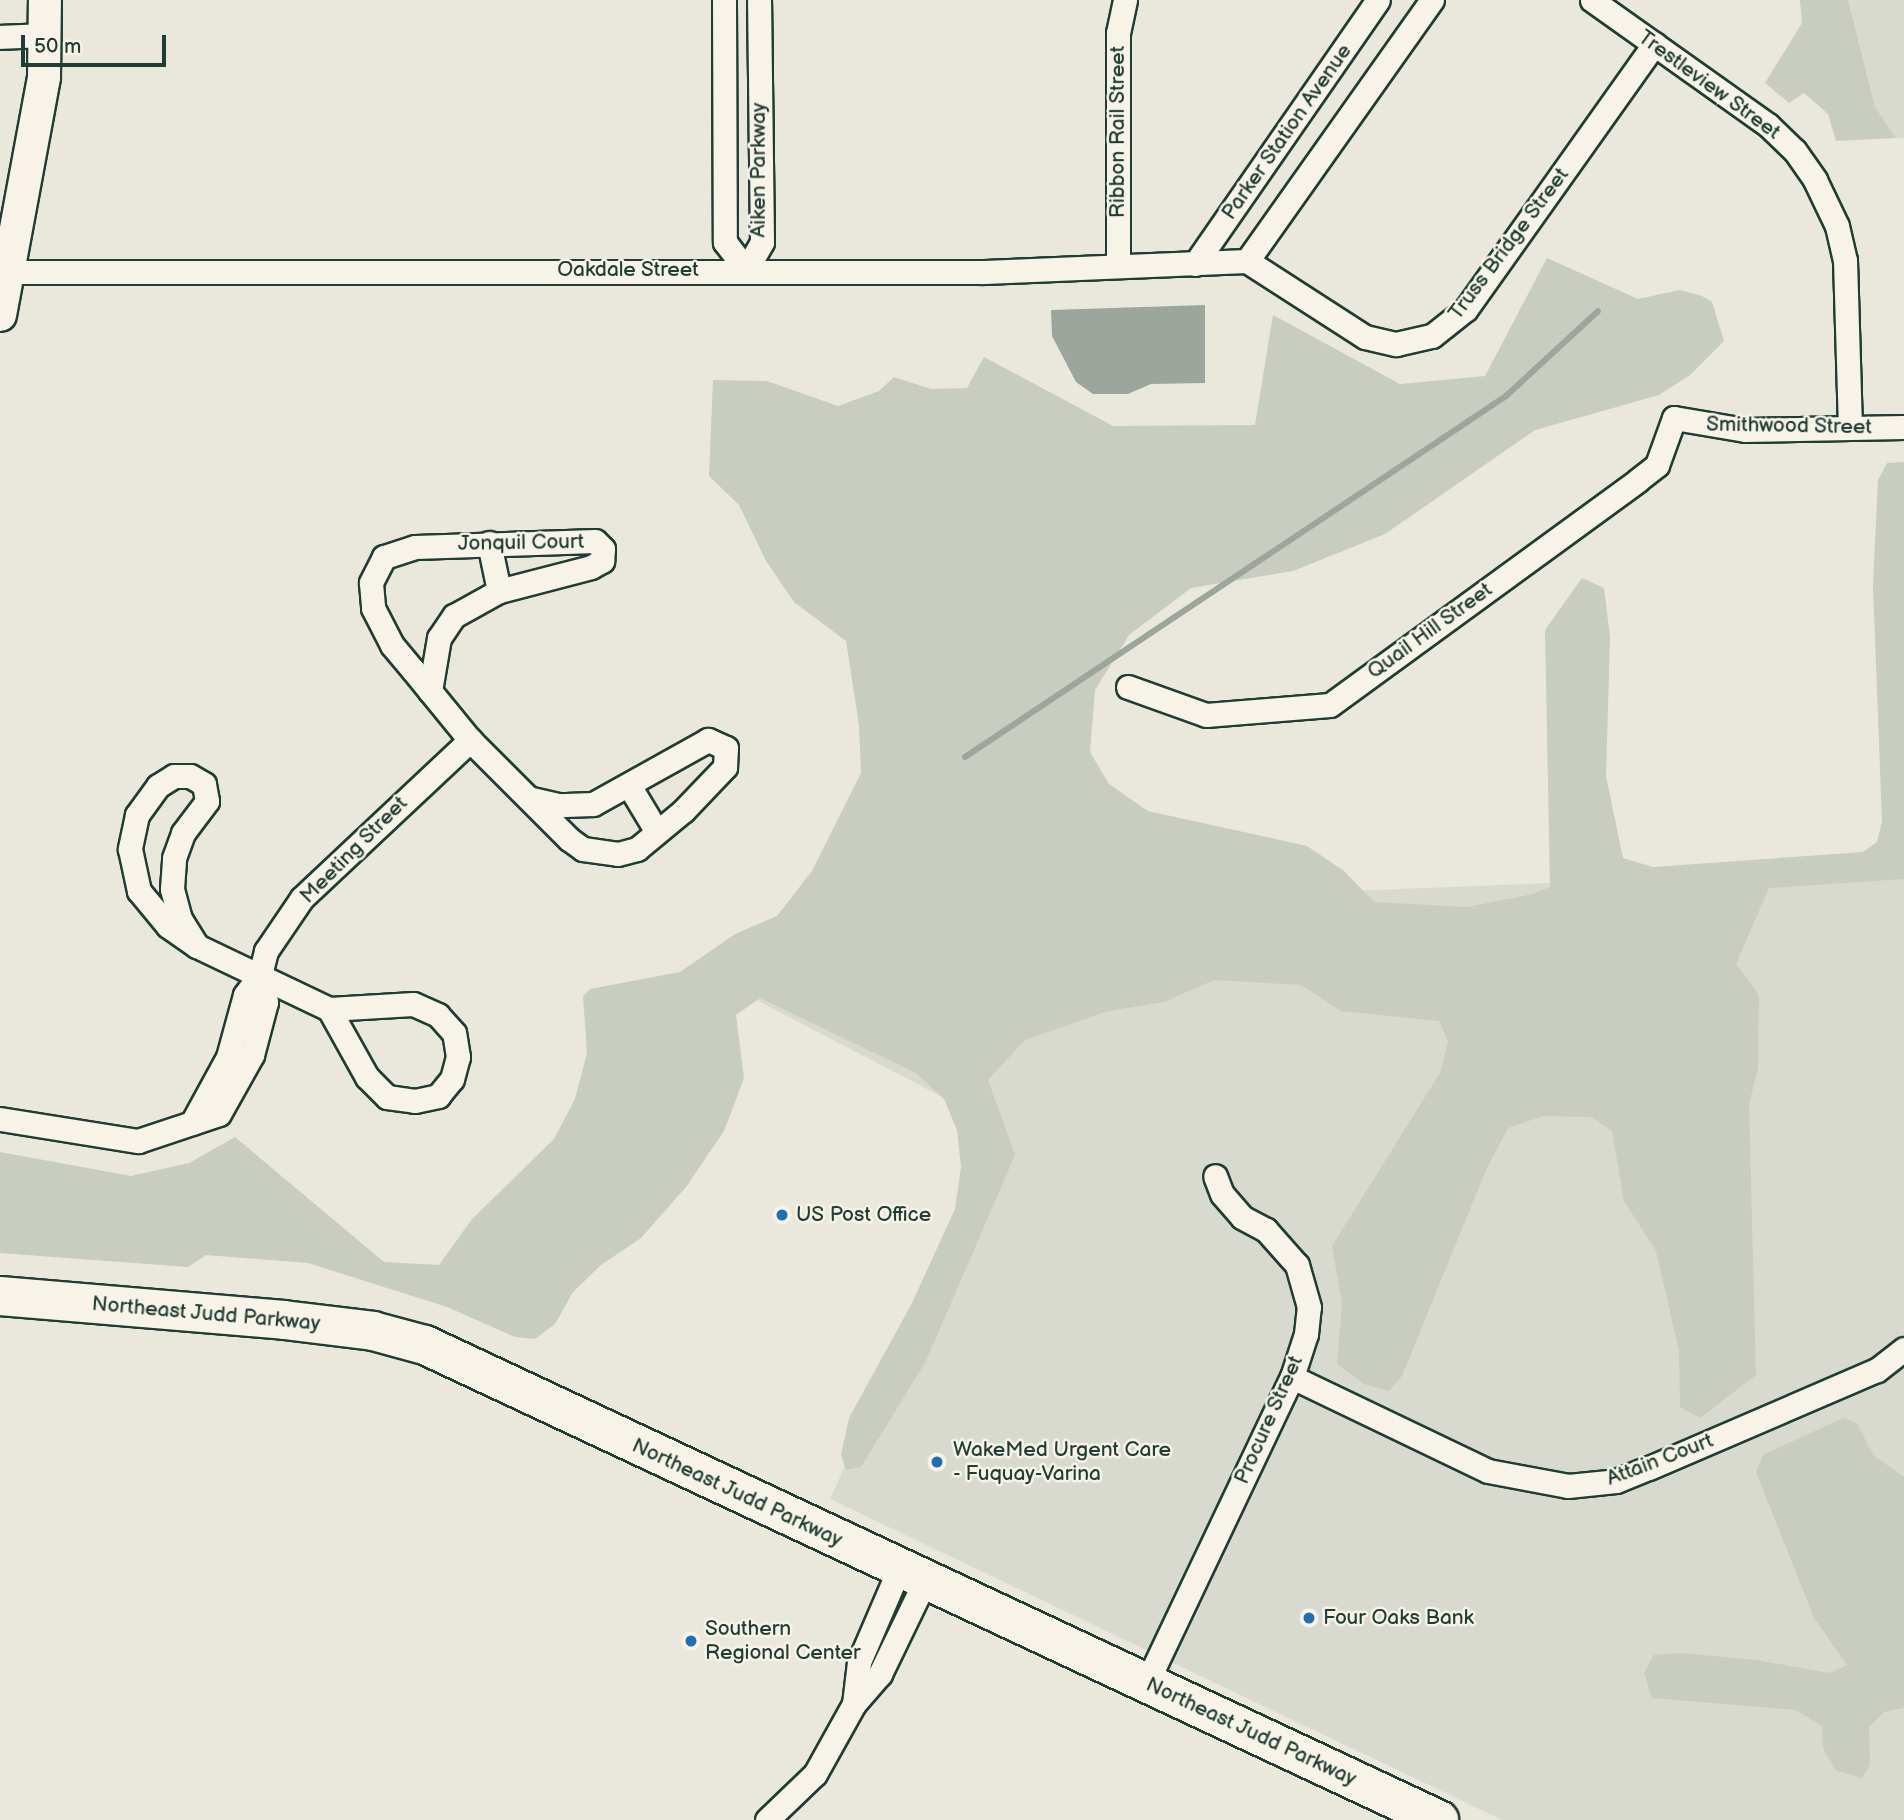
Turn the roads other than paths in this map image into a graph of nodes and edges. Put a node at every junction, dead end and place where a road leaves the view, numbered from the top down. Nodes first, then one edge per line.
1 (45, 0) edge
2 (724, 0) edge
3 (759, 0) edge
4 (1125, 0) edge
5 (1378, 0) edge
6 (1432, 0) edge
7 (1592, 0) edge
8 (46, 35) junction
9 (0, 37) edge
10 (1654, 44) junction
11 (9, 223) edge
12 (1247, 261) junction
13 (1195, 264) junction
14 (1118, 266) junction
15 (747, 270) junction
16 (9, 272) junction
17 (0, 315) edge
18 (1675, 418) joint
19 (1904, 426) edge
20 (1850, 427) junction
21 (489, 543) junction
22 (499, 591) junction
23 (1128, 687) dead end
24 (430, 691) junction
25 (470, 740) junction
26 (630, 787) junction
27 (531, 799) junction
28 (657, 832) junction
29 (197, 946) junction
30 (260, 975) junction
31 (329, 1009) junction
32 (0, 1119) edge
33 (1214, 1176) dead end
34 (0, 1296) edge
35 (1904, 1349) edge
36 (1292, 1377) junction
37 (912, 1575) junction
38 (1147, 1682) junction
39 (767, 1820) edge
40 (1438, 1820) edge

1 - 8 street
2 - 15 street, Aiken Parkway
3 - 15 street, Aiken Parkway
4 - 14 street, Ribbon Rail Street
5 - 13 street, Parker Station Avenue
6 - 12 street, Parker Station Avenue
7 - 10 street, Trestleview Street
8 - 9 street
8 - 11 street
10 - 12 street, Truss Bridge Street
10 - 20 street, Trestleview Street
11 - 16 street
12 - 13 street, Oakdale Street
13 - 14 street, Oakdale Street
14 - 15 street, Oakdale Street
15 - 16 street, Oakdale Street
16 - 17 street
18 - 20 street, Smithwood Street
18 - 23 street, Quail Hill Street
19 - 20 street, Smithwood Street
21 - 22 street
21 - 22 street, Jonquil Court
21 - 24 street, Jonquil Court
22 - 24 street, Jonquil Court
24 - 25 street, Jonquil Court
25 - 27 street, Jonquil Court
25 - 30 street, Meeting Street
26 - 27 street
26 - 28 street
26 - 28 street, Jonquil Court
27 - 28 street, Jonquil Court
29 - 29 street
29 - 30 street
30 - 31 street
30 - 32 street, Meeting Street
31 - 31 street
33 - 36 street, Procure Street
34 - 37 highway, Northeast Judd Parkway
35 - 36 street, Attain Court
36 - 38 street, Procure Street
37 - 38 highway, Northeast Judd Parkway
37 - 39 street
38 - 40 highway, Northeast Judd Parkway

